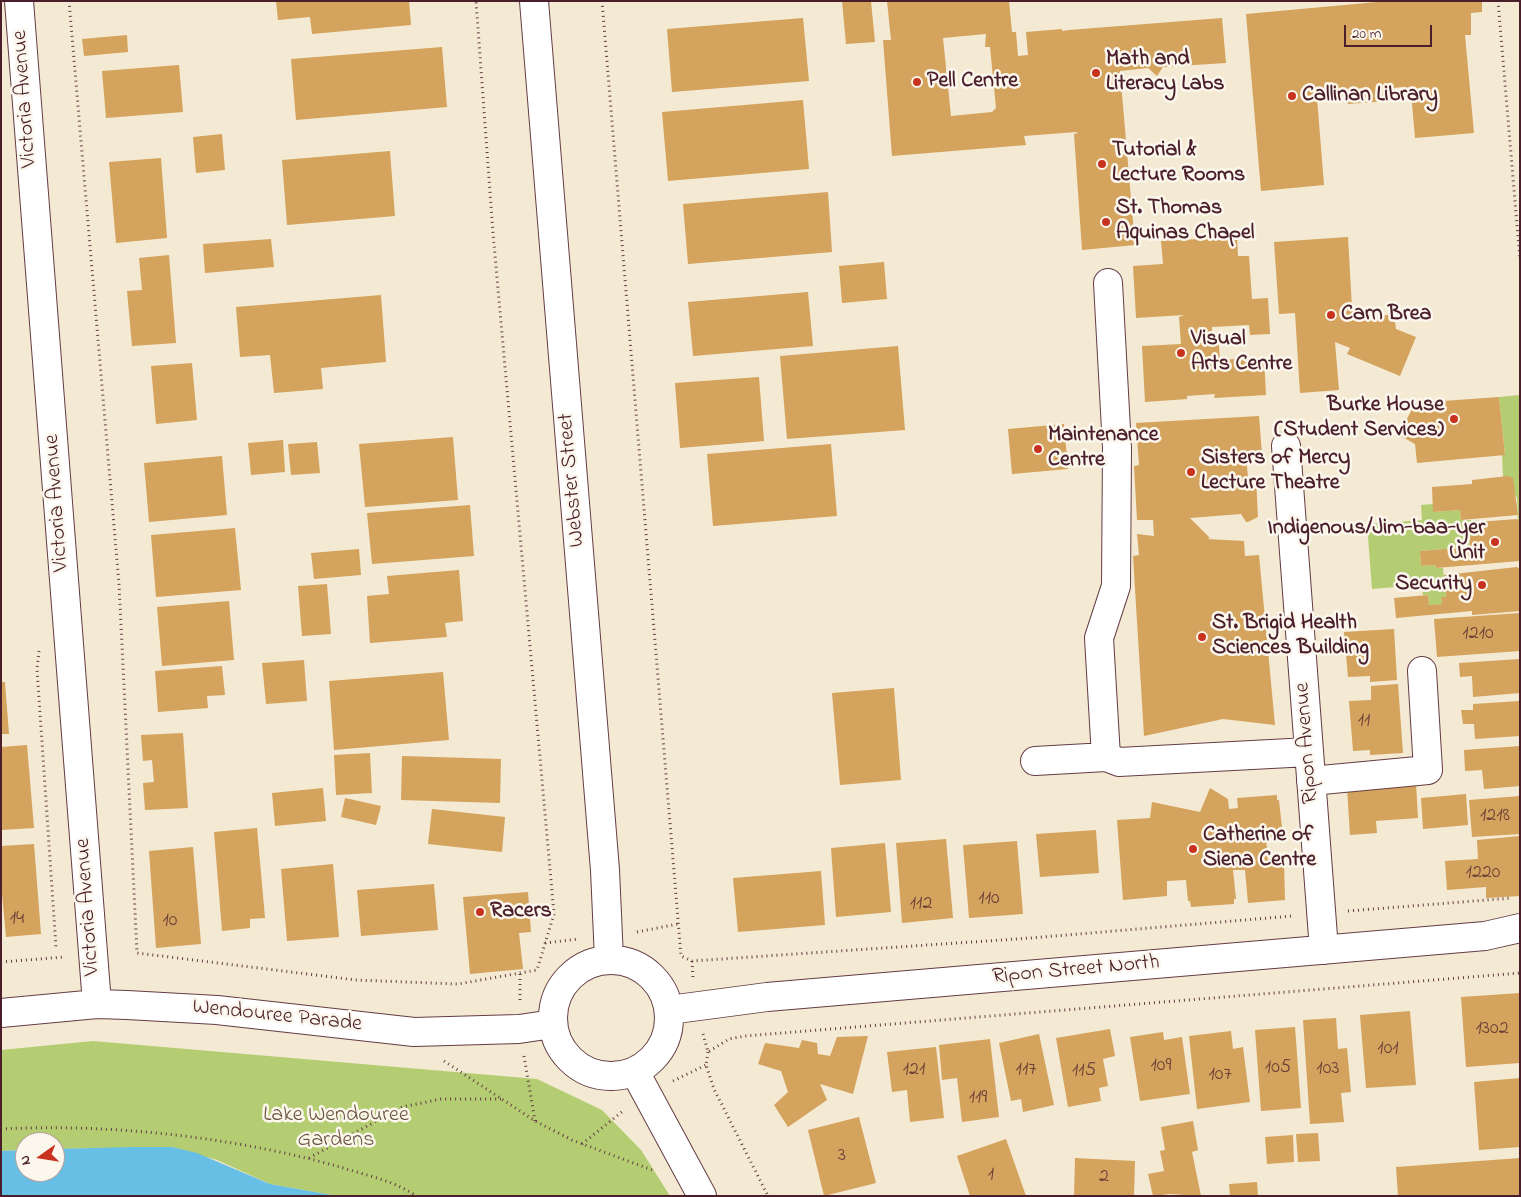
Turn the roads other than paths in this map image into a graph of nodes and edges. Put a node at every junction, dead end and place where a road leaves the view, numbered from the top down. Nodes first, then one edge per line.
1 (19, 1) edge
2 (534, 1) edge
3 (1108, 283) dead end
4 (1286, 446) dead end
5 (1422, 671) dead end
6 (1308, 745) junction
7 (1106, 757) junction
8 (1035, 762) dead end
9 (1311, 781) junction
10 (1520, 928) edge
11 (1485, 936) junction
12 (1520, 940) edge
13 (1324, 950) junction
14 (609, 959) junction
15 (97, 1004) junction
16 (668, 1010) junction
17 (1, 1013) edge
18 (553, 1024) junction
19 (635, 1072) junction
20 (698, 1189) edge

1 - 15 street, Victoria Avenue
2 - 14 street, Webster Street
3 - 7 street
4 - 6 street, Ripon Avenue
5 - 9 street
6 - 7 street
6 - 9 street, Ripon Avenue
7 - 8 street
9 - 13 street, Ripon Avenue
10 - 11 street, Ripon Street North
11 - 12 street, Ripon Street North
11 - 13 street, Ripon Street North
13 - 16 street, Ripon Street North
14 - 16 street
14 - 18 street
15 - 17 street, Wendouree Parade
15 - 18 street, Wendouree Parade
16 - 19 street
18 - 19 street
19 - 20 street

